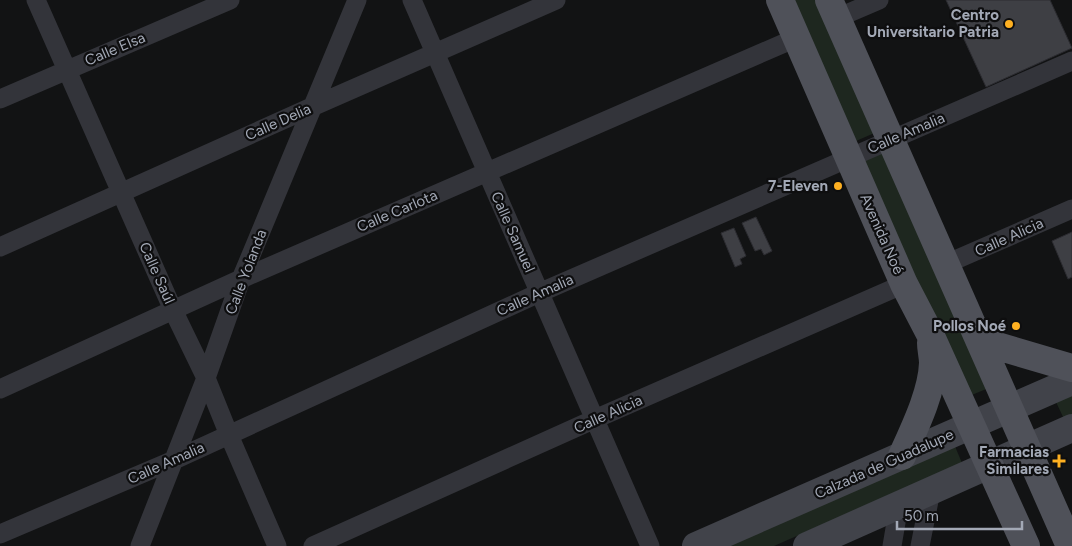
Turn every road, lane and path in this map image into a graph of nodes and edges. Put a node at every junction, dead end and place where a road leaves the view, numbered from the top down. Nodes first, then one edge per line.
1 (36, 0) edge
2 (230, 0) edge
3 (357, 0) edge
4 (412, 0) edge
5 (556, 0) edge
6 (780, 0) edge
7 (878, 0) edge
8 (833, 9) edge
9 (796, 38) junction
10 (434, 54) junction
11 (1072, 61) edge
12 (67, 70) junction
13 (0, 99) edge
14 (314, 106) junction
15 (891, 139) junction
16 (849, 158) junction
17 (487, 172) junction
18 (121, 192) junction
19 (1072, 209) edge
20 (0, 247) edge
21 (946, 264) junction
22 (241, 279) junction
23 (904, 284) junction
24 (539, 293) junction
25 (173, 310) junction
26 (930, 334) junction
27 (980, 342) junction
28 (1072, 368) edge
29 (206, 378) junction
30 (1072, 382) edge
31 (0, 389) edge
32 (1010, 409) junction
33 (595, 419) junction
34 (970, 425) junction
35 (1072, 428) edge
36 (229, 435) junction
37 (1027, 447) junction
38 (902, 456) junction
39 (174, 460) junction
40 (989, 464) junction
41 (931, 491) junction
42 (899, 505) junction
43 (0, 534) edge
44 (140, 546) edge
45 (278, 546) edge
46 (313, 546) edge
47 (650, 546) edge
48 (696, 546) edge
49 (807, 546) edge
50 (892, 546) edge
51 (920, 546) edge
52 (1026, 546) edge
53 (1070, 546) edge

1 - 12 street, Calle Saúl
2 - 12 street, Calle Elsa
3 - 14 street, Calle Yolanda
4 - 10 street, Calle Samuel
5 - 10 street, Calle Delia
6 - 9 main road, Avenida Noé
7 - 8 street
8 - 15 main road
9 - 16 main road, Avenida Noé
9 - 17 street, Calle Carlota
10 - 14 street, Calle Delia
10 - 17 street, Calle Samuel
11 - 15 street, Calle Amalia
12 - 13 street, Calle Elsa
12 - 18 street, Calle Saúl
14 - 18 street, Calle Delia
14 - 22 street, Calle Yolanda
15 - 16 street, Calle Amalia
15 - 21 main road
16 - 23 main road, Avenida Noé
16 - 24 street, Calle Amalia
17 - 22 street, Calle Carlota
17 - 24 street, Calle Samuel
18 - 20 street, Calle Delia
18 - 25 street, Calle Saúl
19 - 21 street, Calle Alicia
21 - 27 main road
22 - 25 street, Calle Carlota
22 - 29 street, Calle Yolanda
23 - 26 main road, Avenida Noé
23 - 33 street, Calle Alicia
24 - 33 street, Calle Samuel
24 - 36 street, Calle Amalia
25 - 29 street, Calle Saúl
25 - 31 street, Calle Carlota
26 - 34 main road, Avenida Noé
26 - 38 main road
27 - 28 main road
27 - 32 main road
29 - 36 street, Calle Saúl
29 - 39 street, Calle Yolanda
30 - 32 main road, Calzada de Guadalupe
32 - 34 main road, Calzada de Guadalupe
32 - 37 main road
33 - 46 street, Calle Alicia
33 - 47 street, Calle Samuel
34 - 38 main road, Calzada de Guadalupe
34 - 40 main road, Avenida Noé
35 - 37 main road
36 - 39 street, Calle Amalia
36 - 45 street, Calle Saúl
37 - 40 main road
37 - 53 main road
38 - 48 main road, Calzada de Guadalupe
39 - 43 street, Calle Amalia
39 - 44 street, Calle Yolanda
40 - 41 main road
40 - 52 main road, Avenida Noé
41 - 42 main road
41 - 51 street
42 - 49 main road
42 - 50 street

